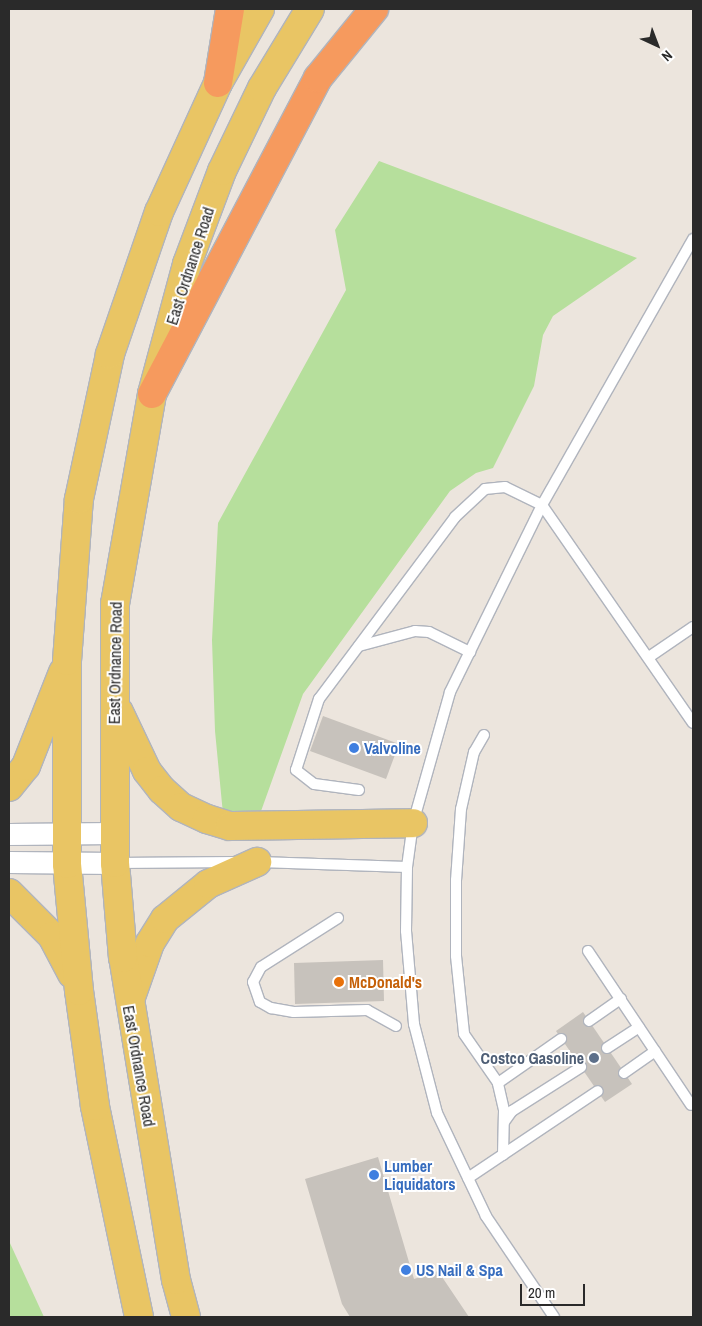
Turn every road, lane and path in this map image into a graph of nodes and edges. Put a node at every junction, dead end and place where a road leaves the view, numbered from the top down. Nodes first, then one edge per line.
1 (230, 9) edge
2 (260, 9) edge
3 (310, 9) edge
4 (374, 9) edge
5 (218, 83) junction
6 (693, 239) edge
7 (152, 394) junction
8 (542, 505) junction
9 (693, 627) edge
10 (359, 646) junction
11 (470, 652) junction
12 (649, 657) junction
13 (67, 661) junction
14 (114, 699) junction
15 (693, 723) edge
16 (484, 735) dead end
17 (9, 787) edge
18 (358, 790) dead end
19 (413, 823) junction
20 (115, 833) junction
21 (9, 834) edge
22 (67, 834) junction
23 (9, 862) edge
24 (258, 862) junction
25 (116, 863) junction
26 (67, 864) junction
27 (407, 867) junction
28 (9, 893) edge
29 (338, 918) dead end
30 (588, 951) dead end
31 (79, 991) junction
32 (621, 999) junction
33 (128, 1003) junction
34 (589, 1021) dead end
35 (396, 1026) dead end
36 (639, 1027) junction
37 (561, 1039) dead end
38 (608, 1048) dead end
39 (655, 1051) junction
40 (581, 1067) dead end
41 (624, 1073) dead end
42 (498, 1083) junction
43 (598, 1091) dead end
44 (691, 1105) dead end
45 (504, 1122) junction
46 (502, 1155) junction
47 (468, 1178) junction
48 (139, 1317) edge
49 (186, 1317) edge
50 (554, 1317) edge

1 - 5 highway
2 - 5 main road
3 - 7 main road, East Ordnance Road
4 - 7 highway
5 - 13 main road
6 - 8 lane
7 - 14 main road, East Ordnance Road
8 - 10 lane
8 - 11 lane
8 - 12 lane
9 - 12 lane
10 - 11 lane
10 - 18 lane
11 - 19 lane
12 - 15 lane
13 - 17 main road
13 - 22 main road
14 - 19 main road
14 - 20 main road, East Ordnance Road
16 - 42 lane
19 - 27 lane
20 - 22 street
20 - 25 main road, East Ordnance Road
21 - 22 street
22 - 26 main road
23 - 26 street
24 - 25 lane
24 - 27 lane
24 - 33 main road
25 - 26 street
25 - 33 main road, East Ordnance Road
26 - 31 main road
27 - 47 lane
28 - 31 main road
29 - 35 lane
30 - 32 lane
31 - 48 main road
32 - 34 lane
32 - 36 lane
33 - 49 main road, East Ordnance Road
36 - 38 lane
36 - 39 lane
37 - 42 lane
39 - 41 lane
39 - 44 lane
40 - 45 lane
42 - 45 lane
43 - 46 lane
45 - 46 lane
46 - 47 lane
47 - 50 lane

